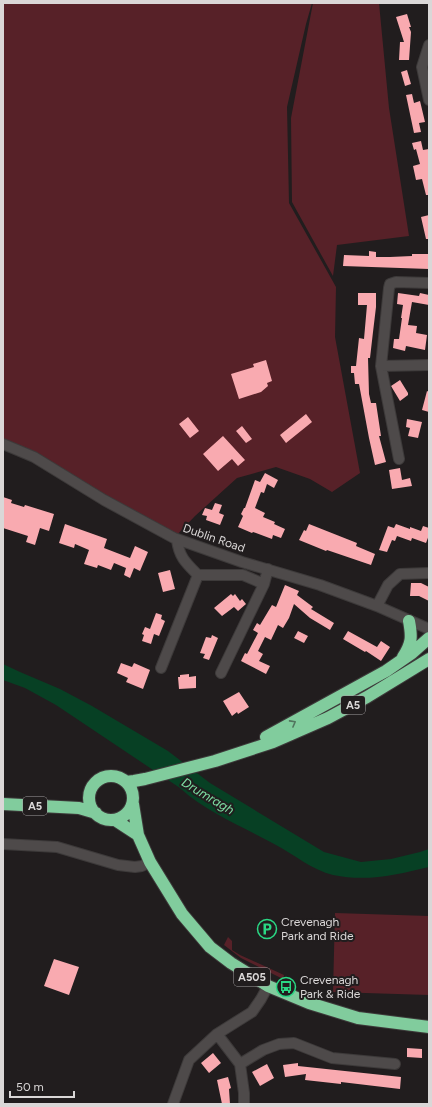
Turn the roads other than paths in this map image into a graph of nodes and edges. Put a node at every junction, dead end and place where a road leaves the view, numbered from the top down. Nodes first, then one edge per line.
1 (429, 45) edge
2 (429, 100) edge
3 (429, 283) edge
4 (429, 365) edge
5 (381, 366) junction
6 (3, 444) edge
7 (400, 459) dead end
8 (177, 540) junction
9 (268, 569) junction
10 (429, 573) edge
11 (198, 574) junction
12 (264, 584) junction
13 (377, 606) junction
14 (409, 621) junction
15 (429, 629) edge
16 (429, 638) edge
17 (429, 659) edge
18 (399, 663) junction
19 (161, 668) dead end
20 (221, 673) dead end
21 (234, 755) junction
22 (148, 778) junction
23 (126, 782) junction
24 (90, 794) junction
25 (132, 798) junction
26 (3, 804) edge
27 (67, 807) junction
28 (96, 813) junction
29 (115, 820) junction
30 (138, 835) junction
31 (3, 844) edge
32 (150, 862) junction
33 (268, 986) junction
34 (429, 1027) edge
35 (217, 1034) junction
36 (240, 1064) junction
37 (395, 1064) dead end
38 (173, 1104) edge
39 (244, 1104) edge

1 - 2 street
3 - 5 street
4 - 5 street
5 - 7 street
6 - 8 street, Dublin Road
8 - 9 street, Dublin Road
8 - 11 street
9 - 12 street
9 - 13 street, Dublin Road
10 - 13 street
11 - 12 street
11 - 19 street
12 - 20 street
13 - 14 street, Dublin Road
14 - 15 street, Dublin Road
14 - 18 highway
16 - 18 highway
17 - 21 highway, A5
21 -> 18 highway
21 - 22 highway, A5
22 - 23 highway, A5
22 - 25 highway, A5
23 - 24 highway, A5
23 - 25 highway
24 - 27 highway, A5
24 - 28 highway
25 - 29 highway, A5
25 - 30 highway, A505
26 - 27 highway, A5
27 - 28 highway, A5
28 - 29 highway, A5
29 - 30 highway
30 - 32 highway, A505
31 - 32 street
32 - 33 highway, A505
33 - 34 highway, A505
33 - 35 street
35 - 36 street
35 - 38 street
36 - 37 street
36 - 39 street

